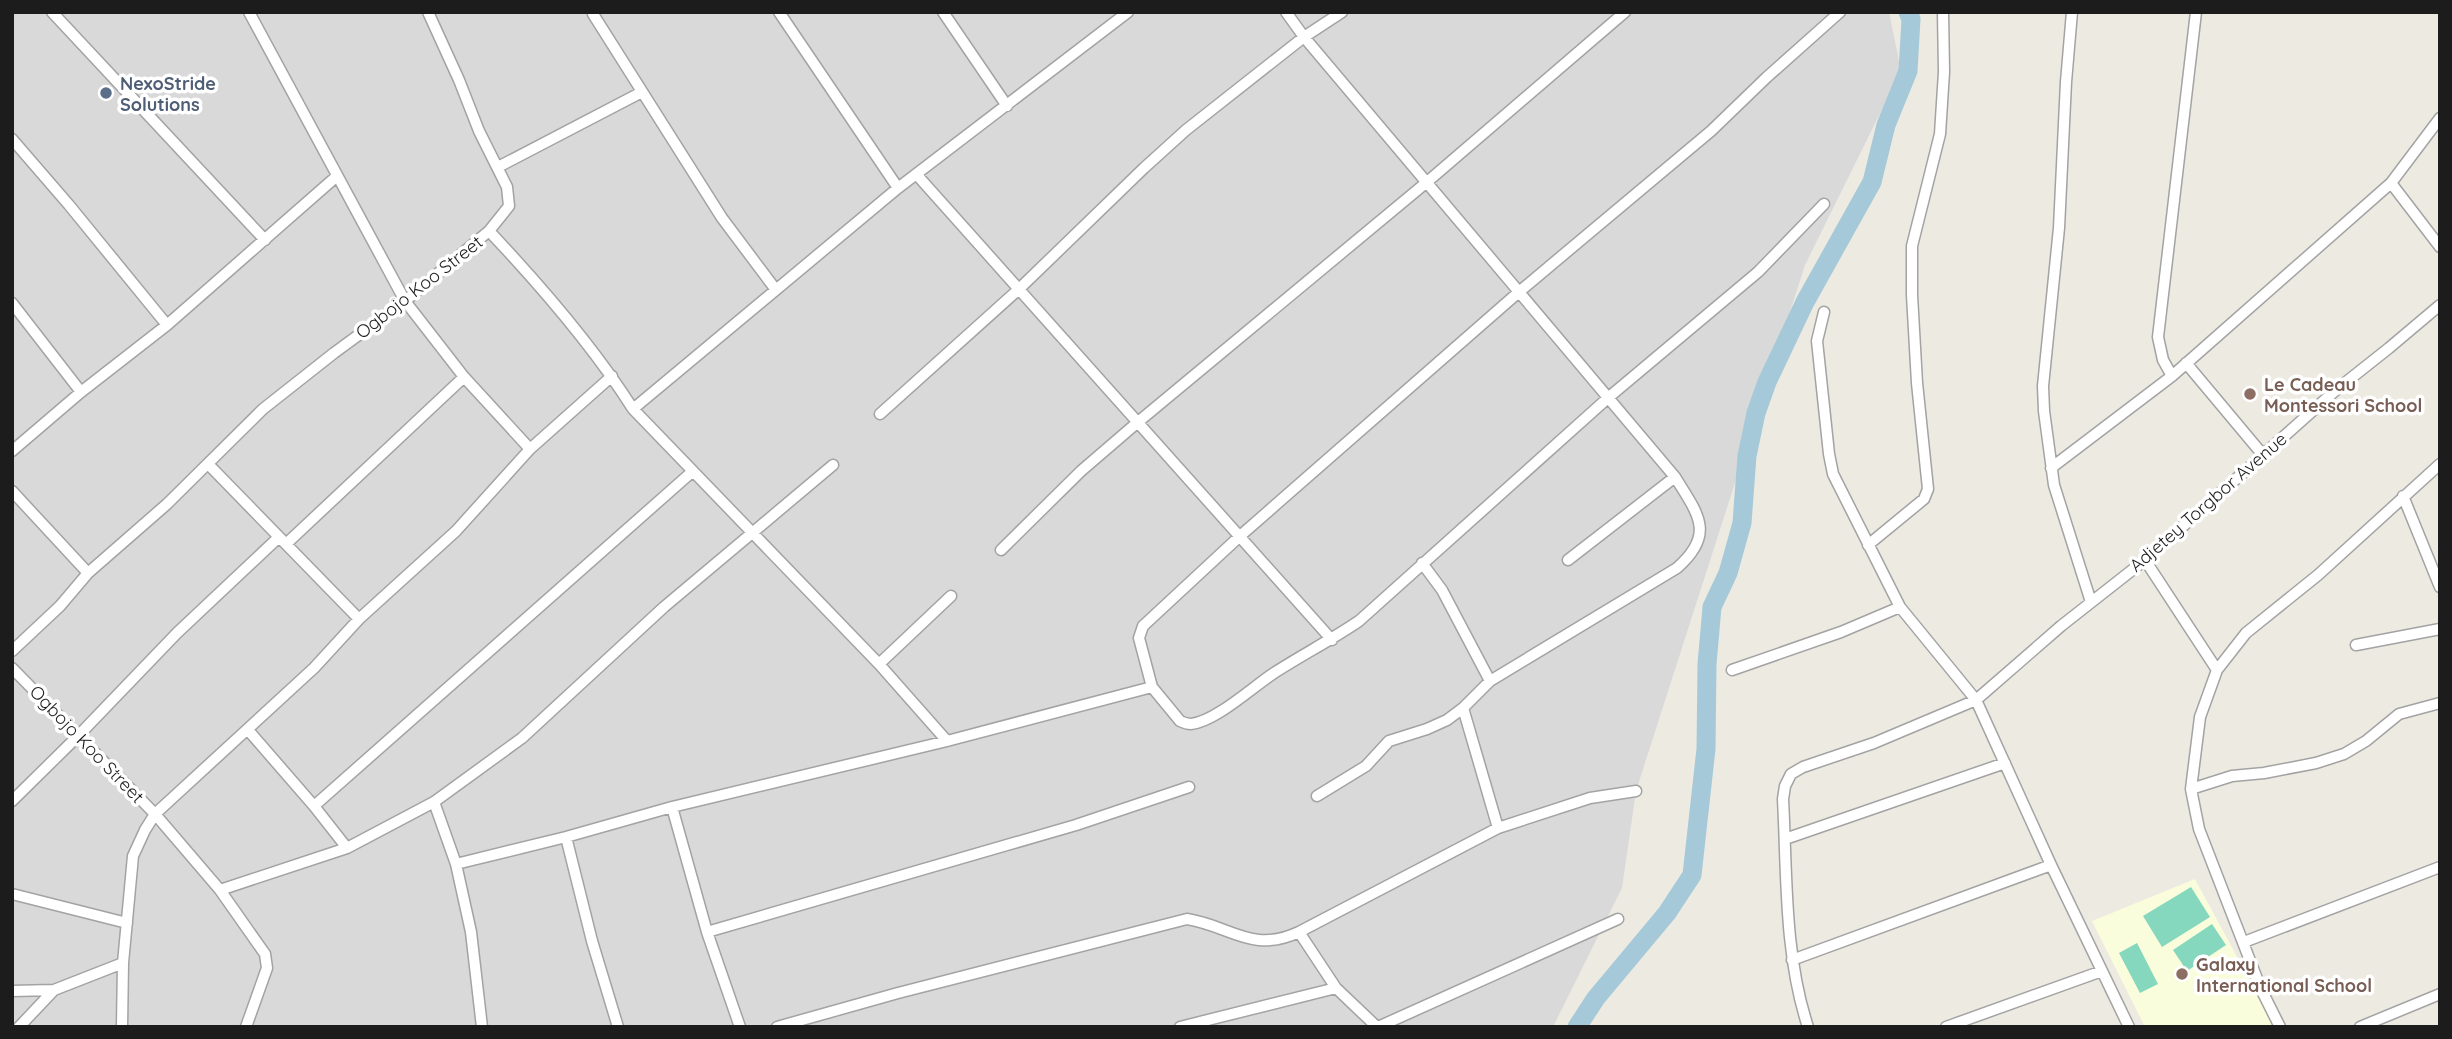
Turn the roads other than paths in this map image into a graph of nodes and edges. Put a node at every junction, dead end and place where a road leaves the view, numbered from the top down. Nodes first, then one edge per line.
1 (52, 12) edge
2 (249, 12) edge
3 (428, 12) edge
4 (606, 12) edge
5 (779, 12) edge
6 (943, 12) edge
7 (1128, 12) edge
8 (1286, 12) edge
9 (1342, 12) edge
10 (1625, 12) edge
11 (1840, 12) edge
12 (1943, 12) edge
13 (2072, 12) edge
14 (2196, 12) edge
15 (592, 13) edge
16 (1304, 37) junction
17 (642, 92) junction
18 (1007, 106) junction
19 (2440, 118) edge
20 (12, 139) edge
21 (498, 167) junction
22 (917, 175) junction
23 (337, 176) junction
24 (1427, 182) junction
25 (2391, 183) junction
26 (898, 188) junction
27 (1824, 204) dead end
28 (489, 231) junction
29 (265, 240) junction
30 (2440, 247) edge
31 (1019, 289) junction
32 (776, 290) junction
33 (1520, 291) junction
34 (405, 301) junction
35 (12, 303) edge
36 (2440, 305) edge
37 (1824, 312) dead end
38 (167, 325) junction
39 (2186, 363) junction
40 (612, 376) junction
41 (2172, 376) junction
42 (464, 377) junction
43 (81, 392) junction
44 (1609, 397) junction
45 (633, 409) junction
46 (880, 414) dead end
47 (1138, 422) junction
48 (12, 450) edge
49 (530, 450) junction
50 (2263, 455) junction
51 (208, 464) junction
52 (2440, 464) edge
53 (833, 465) dead end
54 (2051, 468) junction
55 (693, 471) junction
56 (1675, 477) junction
57 (12, 492) edge
58 (2403, 496) junction
59 (753, 533) junction
60 (1240, 536) junction
61 (282, 540) junction
62 (1868, 545) junction
63 (1001, 550) dead end
64 (1568, 560) dead end
65 (2145, 560) junction
66 (1422, 563) junction
67 (89, 573) junction
68 (2440, 587) edge
69 (951, 596) dead end
70 (2091, 601) junction
71 (1900, 607) junction
72 (359, 619) junction
73 (2440, 629) edge
74 (1332, 640) junction
75 (2356, 645) dead end
76 (12, 651) edge
77 (879, 664) junction
78 (12, 668) edge
79 (1732, 670) dead end
80 (2217, 670) junction
81 (1490, 681) junction
82 (1152, 687) junction
83 (1976, 700) junction
84 (2440, 702) edge
85 (1463, 709) junction
86 (248, 730) junction
87 (78, 736) junction
88 (947, 741) junction
89 (2005, 763) junction
90 (1189, 787) dead end
91 (2191, 789) junction
92 (1636, 791) dead end
93 (1317, 796) dead end
94 (12, 801) edge
95 (434, 803) junction
96 (314, 806) junction
97 (672, 807) junction
98 (155, 814) junction
99 (1498, 828) junction
100 (566, 837) junction
101 (1785, 839) junction
102 (347, 848) junction
103 (456, 864) junction
104 (2052, 865) junction
105 (2440, 867) edge
106 (220, 890) junction
107 (12, 894) edge
108 (1618, 919) dead end
109 (127, 923) junction
110 (707, 932) junction
111 (1300, 932) junction
112 (2244, 942) junction
113 (1792, 960) junction
114 (124, 963) junction
115 (2102, 971) junction
116 (1336, 988) junction
117 (54, 990) junction
118 (12, 992) edge
119 (2440, 993) edge
120 (19, 1027) edge
121 (122, 1027) edge
122 (246, 1027) edge
123 (482, 1027) edge
124 (618, 1027) edge
125 (740, 1027) edge
126 (777, 1027) edge
127 (1180, 1027) edge
128 (1377, 1027) edge
129 (1808, 1027) edge
130 (1947, 1027) edge
131 (2129, 1027) edge
132 (2280, 1027) edge
133 (2360, 1027) edge

1 - 29 street
2 - 23 street
3 - 21 street, Ogbojo Koo Street
4 - 15 street
5 - 26 street
6 - 18 street
7 - 18 street
8 - 16 street
9 - 16 street
10 - 24 street
11 - 33 street
12 - 62 street
13 - 54 street
14 - 41 street
15 - 17 street
16 - 24 street
16 - 31 street
17 - 21 street
17 - 32 street
18 - 22 street
19 - 25 street
20 - 38 street
21 - 28 street, Ogbojo Koo Street
22 - 26 street
22 - 31 street
23 - 29 street
23 - 34 street
24 - 33 street
24 - 47 street
25 - 30 street
25 - 39 street
26 - 32 street
27 - 44 street
28 - 34 street, Ogbojo Koo Street
28 - 40 street
29 - 38 street
31 - 46 street
31 - 47 street
32 - 45 street
33 - 44 street
33 - 60 street
34 - 42 street
34 - 51 street, Ogbojo Koo Street
35 - 43 street
36 - 50 street, Adjetey Torgbor Avenue
37 - 62 street
38 - 43 street
39 - 41 street
39 - 50 street
40 - 45 street
40 - 49 street
41 - 54 street
42 - 49 street
42 - 61 street
43 - 48 street
44 - 56 street
44 - 66 street
45 - 55 street
47 - 60 street
47 - 63 street
49 - 72 street
50 - 65 street, Adjetey Torgbor Avenue
51 - 61 street
51 - 67 street, Ogbojo Koo Street
52 - 58 street
53 - 59 street
54 - 70 street
55 - 59 street
55 - 96 street
56 - 64 street
56 - 81 street
57 - 67 street
58 - 68 street
58 - 80 street
59 - 77 street
59 - 95 street
60 - 74 street
60 - 82 street
61 - 72 street
61 - 87 street
62 - 71 street
65 - 70 street, Adjetey Torgbor Avenue
65 - 80 street
66 - 74 street
66 - 81 street
67 - 76 street
69 - 77 street
70 - 83 street, Adjetey Torgbor Avenue
71 - 79 street
71 - 83 street
72 - 86 street
73 - 75 street
74 - 82 street
77 - 88 street
78 - 87 street, Ogbojo Koo Street
80 - 91 street
81 - 85 street
82 - 88 street
83 - 89 street
83 - 101 street, Adjetey Torgbor Avenue
84 - 91 street
85 - 93 street
85 - 99 street
86 - 96 street
86 - 98 street
87 - 94 street
87 - 98 street, Ogbojo Koo Street
88 - 97 street
89 - 101 street
89 - 104 street
90 - 110 street
91 - 112 street
92 - 99 street
95 - 102 street
95 - 103 street
96 - 102 street
97 - 100 street
97 - 110 street
98 - 106 street
98 - 109 street, Ogbojo Koo Street
99 - 111 street
100 - 103 street
100 - 124 street
101 - 113 street
102 - 106 street
103 - 123 street
104 - 113 street
104 - 115 street
105 - 112 street
106 - 122 street
107 - 109 street
108 - 128 street
109 - 114 street, Ogbojo Koo Street
110 - 125 street
111 - 116 street
111 - 126 street
112 - 132 street
113 - 129 street
114 - 117 street
114 - 121 street, Ogbojo Koo Street
115 - 130 street
115 - 131 street
116 - 127 street
116 - 128 street
117 - 118 street
117 - 120 street
119 - 133 street

